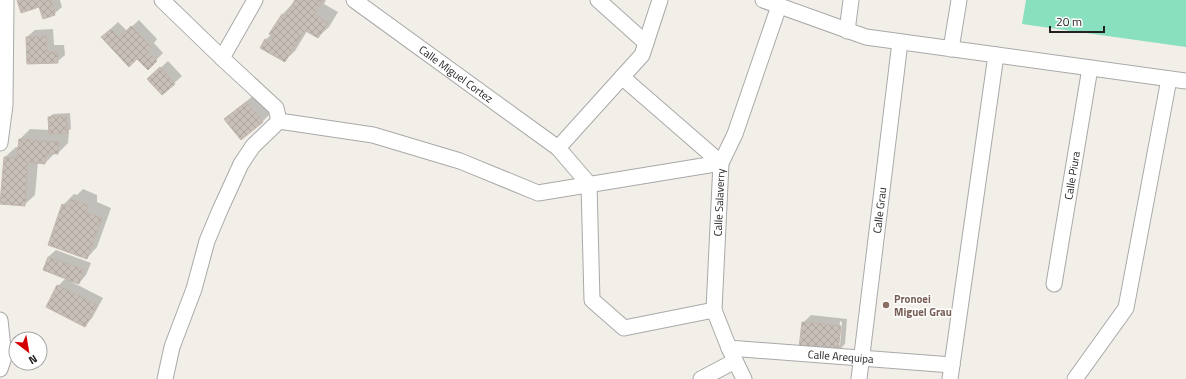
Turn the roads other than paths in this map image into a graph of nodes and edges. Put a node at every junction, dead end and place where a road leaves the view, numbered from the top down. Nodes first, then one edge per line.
1 (6, 0) edge
2 (162, 0) edge
3 (255, 0) edge
4 (354, 0) edge
5 (598, 0) edge
6 (660, 0) edge
7 (763, 0) edge
8 (851, 0) edge
9 (959, 0) edge
10 (780, 6) junction
11 (847, 31) junction
12 (900, 42) junction
13 (646, 43) junction
14 (951, 49) junction
15 (996, 55) junction
16 (222, 58) junction
17 (1090, 68) junction
18 (622, 77) junction
19 (1169, 79) junction
20 (1186, 81) edge
21 (279, 121) junction
22 (0, 143) edge
23 (558, 148) junction
24 (721, 163) junction
25 (589, 184) junction
26 (1054, 284) dead end
27 (714, 310) junction
28 (0, 320) edge
29 (729, 348) junction
30 (862, 358) junction
31 (735, 362) junction
32 (0, 369) edge
33 (951, 372) edge
34 (165, 379) edge
35 (701, 379) edge
36 (744, 379) edge
37 (859, 379) edge
38 (1075, 379) edge

1 - 22 street
2 - 16 street
3 - 16 street
4 - 23 street, Calle Miguel Cortez
5 - 13 street
6 - 13 street
7 - 10 street
8 - 11 street
9 - 14 street
10 - 11 street
10 - 24 street, Calle Salaverry
11 - 12 street
12 - 14 street
12 - 30 street, Calle Grau
13 - 18 street
14 - 15 street
15 - 17 street
15 - 33 street
16 - 21 street
17 - 19 street
17 - 26 street, Calle Piura
18 - 23 street
18 - 24 street
19 - 20 street
19 - 38 street
21 - 25 street
21 - 34 street
23 - 25 street, Calle Miguel Cortez
24 - 25 street
24 - 27 street, Calle Salaverry
25 - 27 street
27 - 29 street, Calle Salaverry
28 - 32 street
29 - 30 street, Calle Arequipa
29 - 31 street, Calle Salaverry
30 - 33 street, Calle Arequipa
30 - 37 street, Calle Grau
31 - 35 street
31 - 36 street, Calle Salaverry

